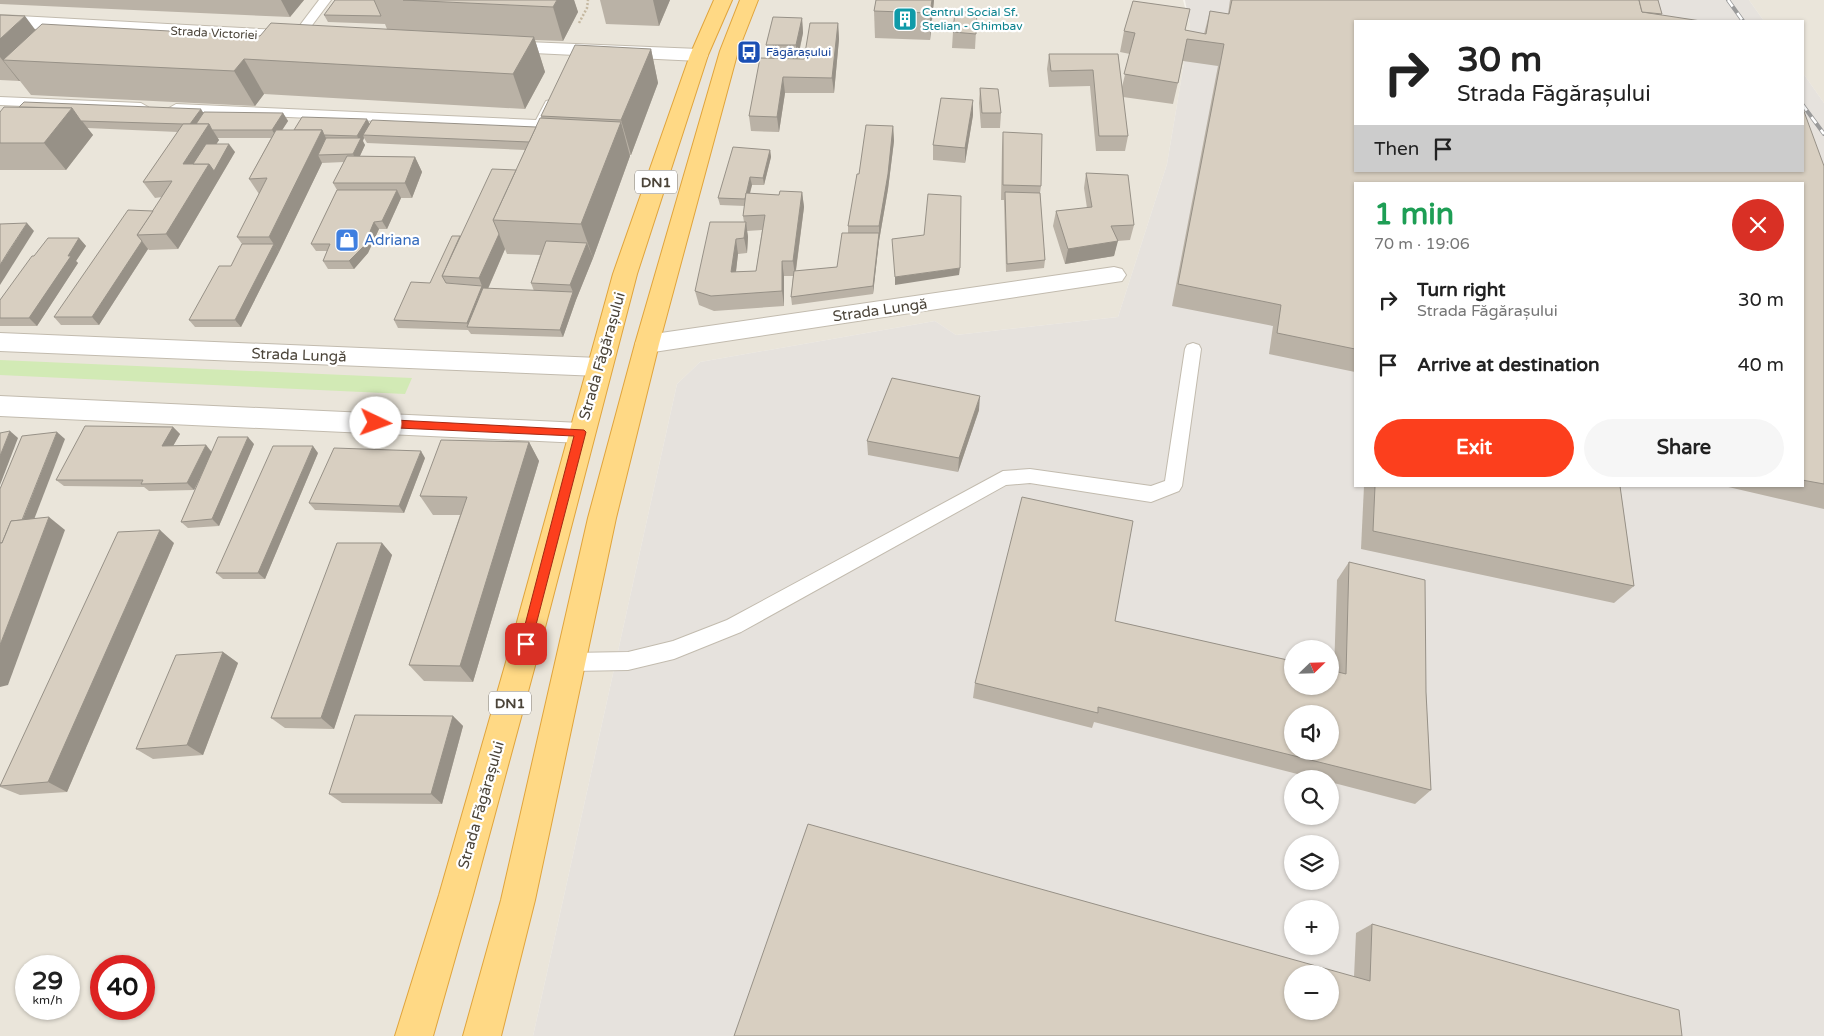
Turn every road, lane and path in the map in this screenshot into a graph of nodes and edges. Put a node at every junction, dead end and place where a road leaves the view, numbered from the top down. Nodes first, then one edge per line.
1 (325, 0) edge
2 (723, 0) edge
3 (749, 0) edge
4 (0, 21) edge
5 (86, 26) junction
6 (297, 37) junction
7 (317, 38) edge
8 (73, 40) edge
9 (486, 46) edge
10 (699, 55) junction
11 (25, 88) edge
12 (558, 91) edge
13 (6, 101) edge
14 (1114, 275) dead end
15 (0, 342) edge
16 (647, 344) junction
17 (1194, 350) dead end
18 (599, 367) junction
19 (0, 406) edge
20 (580, 432) junction
21 (572, 662) junction
22 (414, 1036) edge
23 (482, 1036) edge

1 - 6 lane
2 - 10 highway, Strada Făgărașului / DN1
3 - 16 highway, DN1
4 - 5 street, Strada Victoriei
5 - 6 street, Strada Victoriei
5 - 8 lane
6 - 7 street, Strada Victoriei
9 - 10 street
10 - 18 highway, Strada Făgărașului / DN1
11 - 13 lane
12 - 13 lane
14 - 16 street, Strada Lungă
15 - 18 street, Strada Lungă
16 - 21 highway, DN1
17 - 21 lane
18 - 20 highway, Strada Făgărașului / DN1
19 - 20 street
20 - 22 highway, Strada Făgărașului / DN1
21 - 23 highway, DN1

